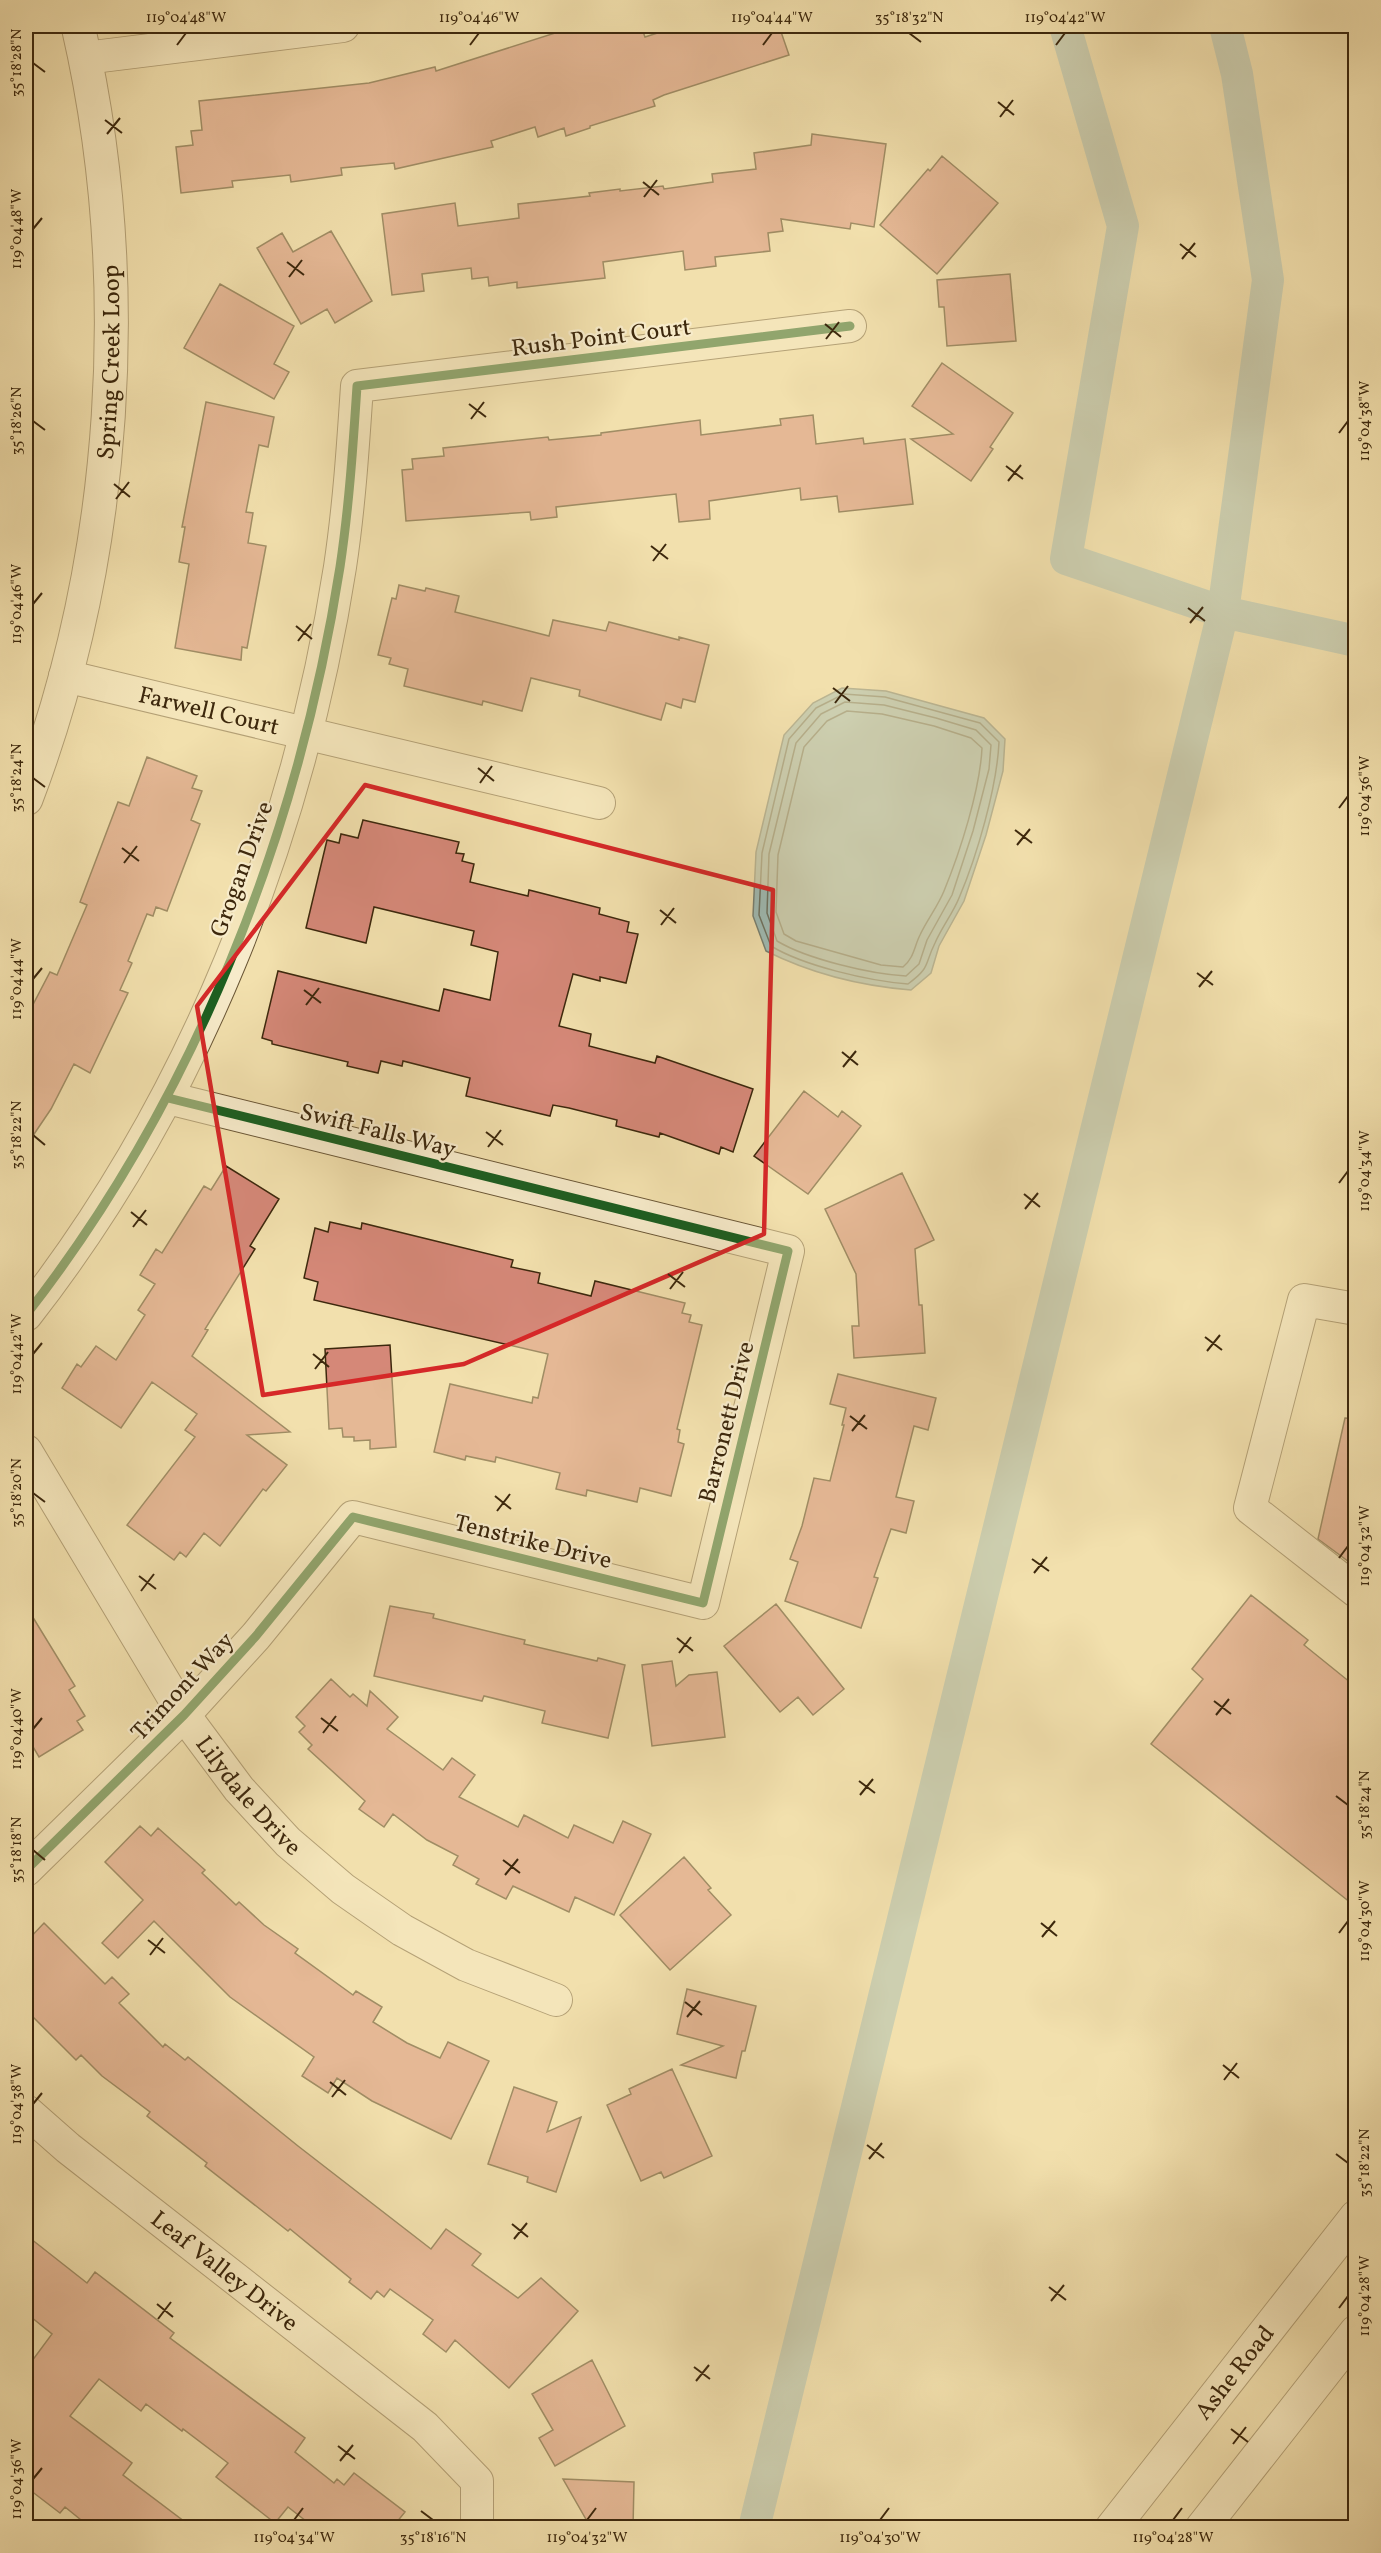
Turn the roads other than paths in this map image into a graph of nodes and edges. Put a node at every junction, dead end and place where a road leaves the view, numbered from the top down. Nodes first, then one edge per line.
1 (78, 26) edge
2 (343, 26) edge
3 (85, 58) junction
4 (850, 326) dead end
5 (357, 386) joint
6 (64, 676) junction
7 (306, 734) junction
8 (26, 799) edge
9 (599, 803) dead end
10 (168, 1098) junction
11 (788, 1251) joint
12 (1356, 1309) edge
13 (26, 1315) edge
14 (26, 1451) edge
15 (353, 1517) joint
16 (1356, 1591) edge
17 (703, 1603) joint
18 (184, 1715) junction
19 (26, 1870) edge
20 (556, 2000) dead end
21 (26, 2110) edge
22 (1356, 2217) edge
23 (1356, 2332) edge
24 (477, 2528) edge
25 (1112, 2528) edge
26 (1202, 2528) edge

1 - 3 street, Spring Creek Loop
2 - 3 street
3 - 6 street, Spring Creek Loop
4 - 5 street, Rush Point Court
5 - 7 street, Grogan Drive
6 - 7 street, Farwell Court
6 - 8 street, Spring Creek Loop
7 - 9 street, Farwell Court
7 - 10 street, Grogan Drive
10 - 11 street, Swift Falls Way
10 - 13 street, Grogan Drive
11 - 17 street, Barronett Drive
12 - 16 street
14 - 18 street, Lilydale Drive
15 - 17 street, Tenstrike Drive
15 - 18 street, Trimont Way
18 - 19 street, Trimont Way
18 - 20 street, Lilydale Drive
21 - 24 street, Leaf Valley Drive
22 - 25 street, Ashe Road
23 - 26 street

